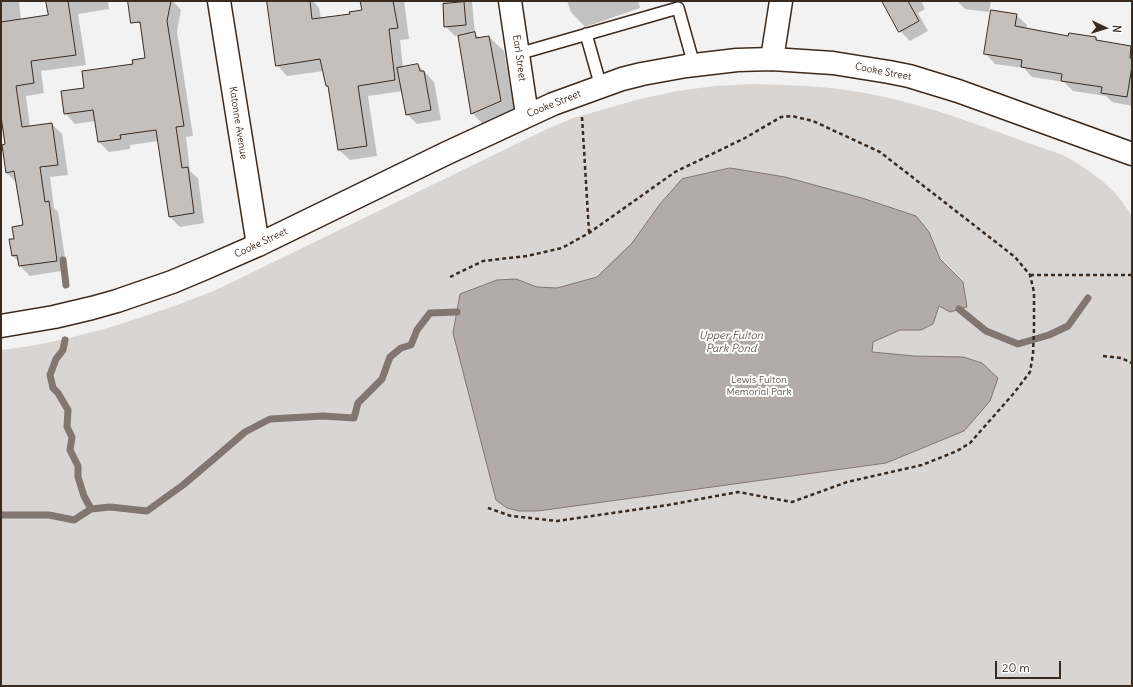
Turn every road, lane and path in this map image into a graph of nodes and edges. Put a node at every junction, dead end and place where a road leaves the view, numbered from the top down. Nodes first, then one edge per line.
1 (219, 1) edge
2 (510, 1) edge
3 (781, 1) edge
4 (586, 34) junction
5 (518, 54) junction
6 (772, 59) junction
7 (694, 65) junction
8 (601, 87) junction
9 (582, 114) dead end
10 (527, 115) junction
11 (1132, 154) edge
12 (589, 232) junction
13 (258, 245) junction
14 (1030, 275) junction
15 (1132, 275) edge
16 (450, 277) dead end
17 (1, 326) edge
18 (1103, 356) dead end
19 (1132, 363) edge
20 (488, 508) dead end

1 - 13 main road, Katonne Avenue
2 - 5 main road, Earl Street
3 - 6 main road
4 - 5 lane
4 - 7 lane
4 - 8 lane
5 - 10 main road, Earl Street
6 - 7 main road, Cooke Street
6 - 11 main road, Cooke Street
7 - 8 main road, Cooke Street
8 - 10 main road, Cooke Street
9 - 12 path
10 - 13 main road, Cooke Street
12 - 14 path
12 - 16 path
13 - 17 main road, Cooke Street
14 - 15 path
14 - 20 path
18 - 19 path

